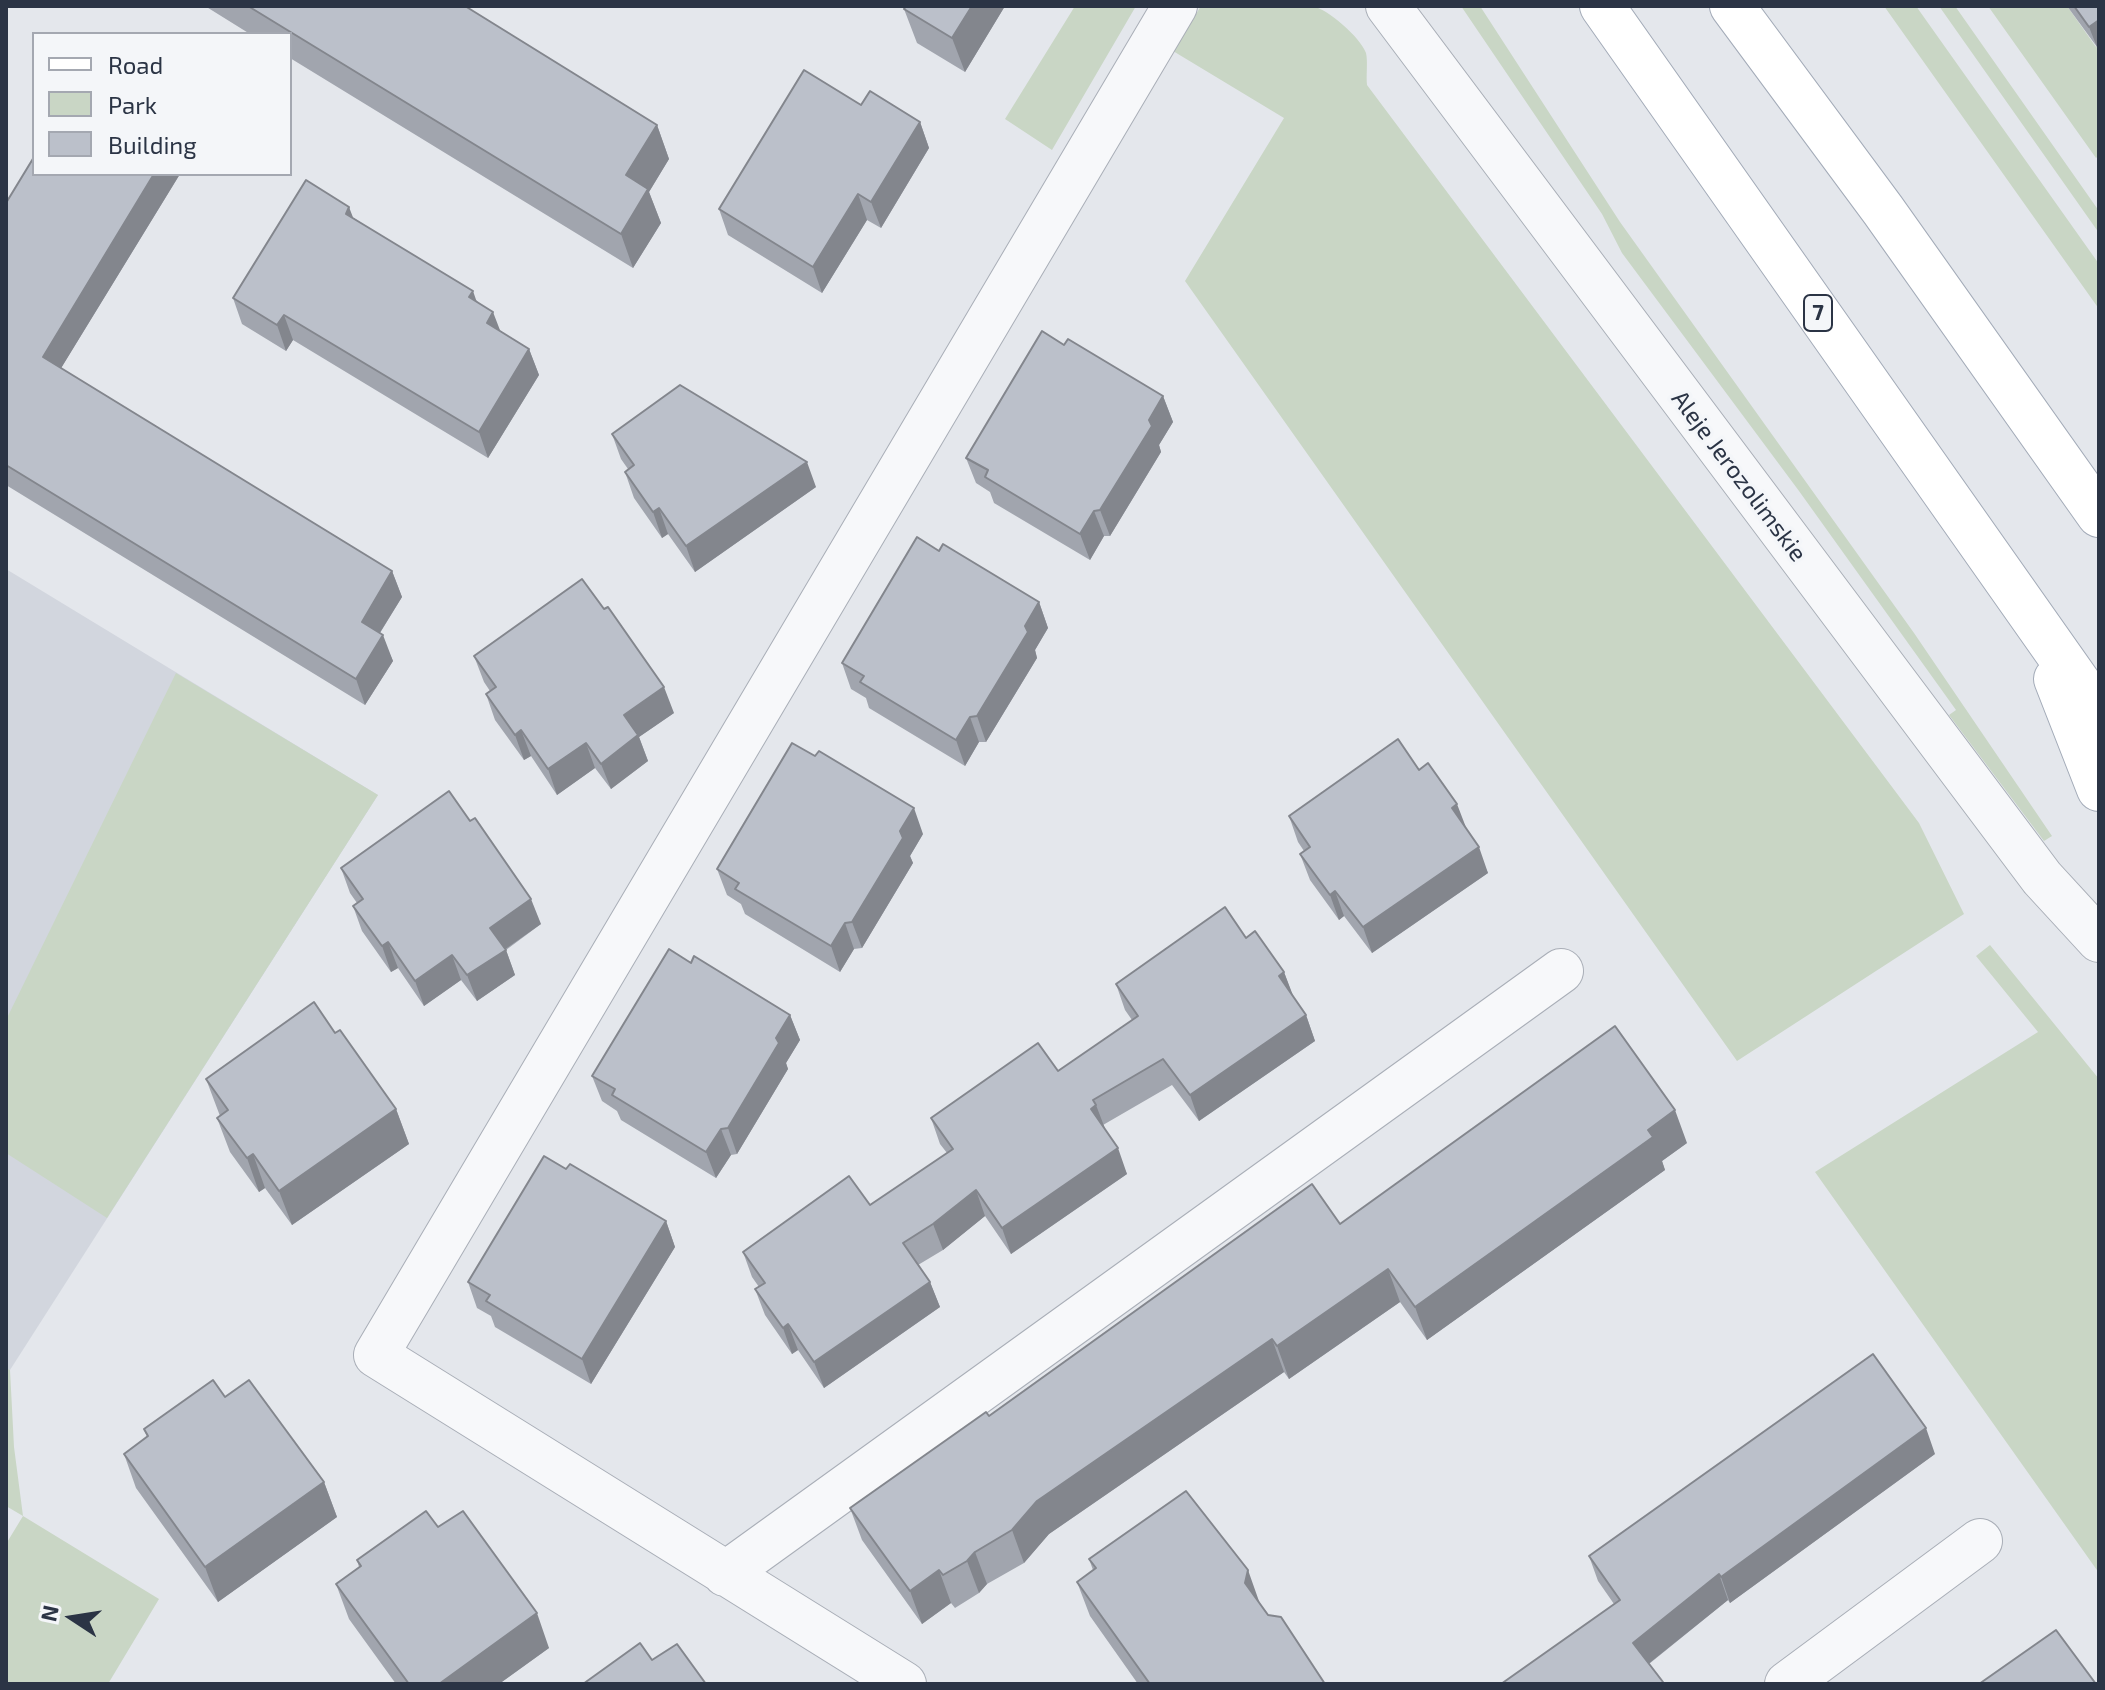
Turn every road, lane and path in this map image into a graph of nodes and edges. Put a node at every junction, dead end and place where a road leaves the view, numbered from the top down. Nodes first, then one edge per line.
1 (1175, 6) edge
2 (1388, 6) edge
3 (1602, 6) edge
4 (1732, 6) edge
5 (2099, 515) edge
6 (2034, 621) junction
7 (2099, 712) edge
8 (2099, 789) edge
9 (2099, 940) edge
10 (1561, 971) dead end
11 (1980, 1541) dead end
12 (725, 1574) junction
13 (904, 1684) edge
14 (1787, 1684) edge

1 - 12 street
2 - 9 street, Aleje Jerozolimskie
3 - 6 main road, 7
4 - 5 main road
6 - 7 main road, 7
6 - 8 main road
10 - 12 street
11 - 14 street
12 - 13 street

